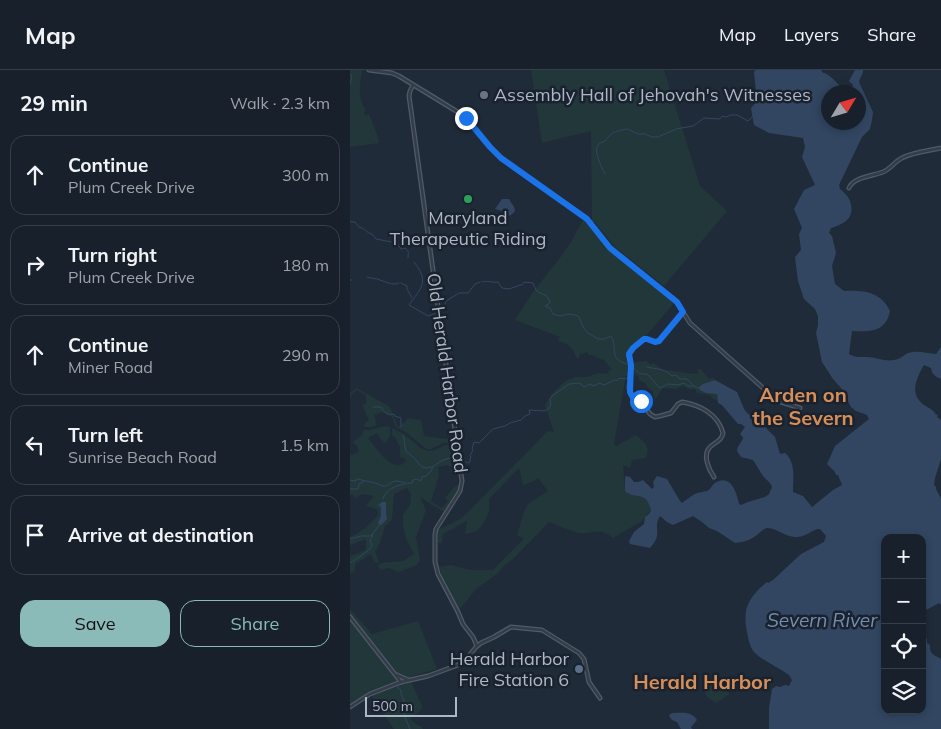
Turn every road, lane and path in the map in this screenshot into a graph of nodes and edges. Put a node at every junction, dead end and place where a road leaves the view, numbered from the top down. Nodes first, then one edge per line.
1 (369, 70) edge
2 (413, 84) junction
3 (941, 148) edge
4 (849, 188) dead end
5 (683, 312) junction
6 (800, 408) dead end
7 (714, 477) dead end
8 (350, 616) edge
9 (477, 646) junction
10 (394, 672) junction
11 (409, 680) junction
12 (401, 682) junction
13 (600, 698) dead end
14 (350, 707) edge

1 - 2 street
2 - 5 street
2 - 9 street, Old Herald Harbor Road
3 - 4 street
5 - 6 street
5 - 7 street
8 - 10 street
9 - 11 street
9 - 13 street
10 - 11 street
10 - 12 street
11 - 12 street
12 - 14 street

